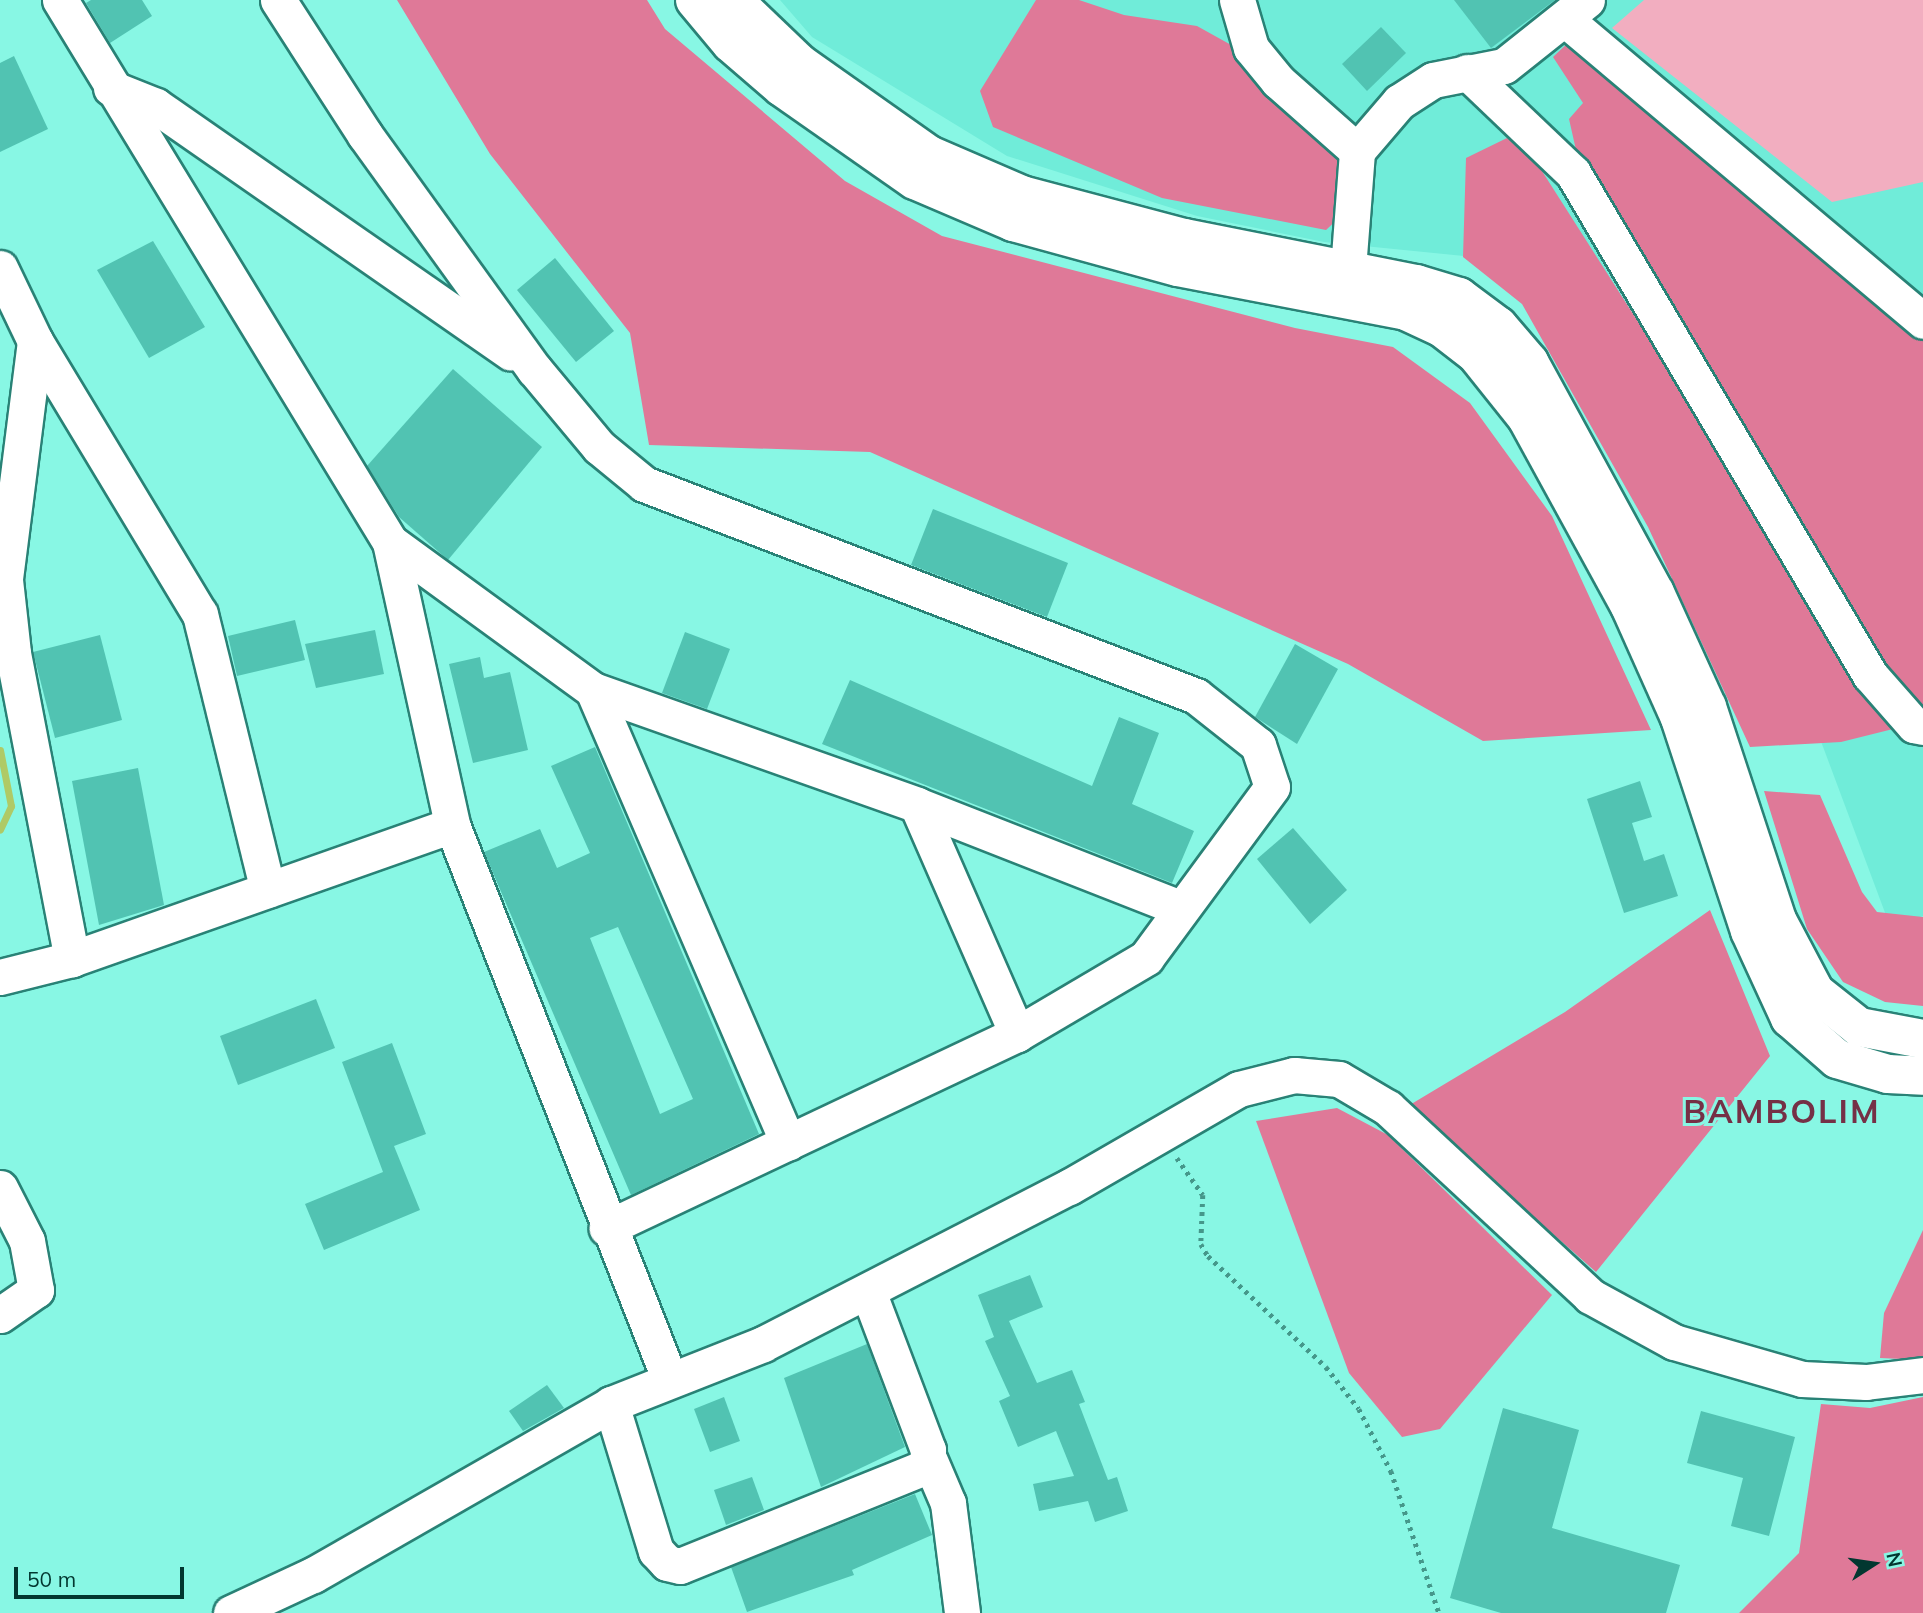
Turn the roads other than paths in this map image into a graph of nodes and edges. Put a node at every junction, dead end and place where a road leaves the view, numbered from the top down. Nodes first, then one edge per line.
1 (60, 0) edge
2 (278, 0) edge
3 (695, 0) edge
4 (733, 0) edge
5 (1237, 0) edge
6 (1576, 10) edge
7 (1467, 72) junction
8 (111, 88) junction
9 (1357, 151) junction
10 (0, 268) edge
11 (1348, 269) junction
12 (1923, 321) edge
13 (34, 341) junction
14 (534, 369) junction
15 (390, 542) junction
16 (593, 690) junction
17 (1923, 727) edge
18 (917, 805) junction
19 (452, 825) junction
20 (268, 890) junction
21 (1180, 908) junction
22 (72, 959) junction
23 (0, 977) edge
24 (1017, 1034) junction
25 (1923, 1039) edge
26 (1923, 1076) edge
27 (789, 1143) junction
28 (0, 1188) edge
29 (607, 1228) junction
30 (868, 1291) junction
31 (0, 1315) edge
32 (1923, 1375) edge
33 (669, 1378) junction
34 (611, 1404) junction
35 (930, 1461) junction
36 (231, 1613) edge
37 (962, 1613) edge

1 - 8 street
2 - 14 street
3 - 26 main road
4 - 11 main road
5 - 9 street
6 - 7 street
6 - 12 street
7 - 9 street
7 - 17 street
8 - 14 street
8 - 15 street
9 - 11 street
10 - 13 street
11 - 25 main road
13 - 20 street
13 - 22 street
14 - 21 street
15 - 16 street
15 - 19 street
16 - 18 street
16 - 27 street
18 - 21 street
18 - 24 street
19 - 20 street
19 - 29 street
20 - 22 street
21 - 24 street
22 - 23 street
24 - 27 street
27 - 29 street
28 - 31 street
29 - 33 street
30 - 32 street
30 - 33 street
30 - 35 street
33 - 34 street
34 - 35 street
34 - 36 street
35 - 37 street

